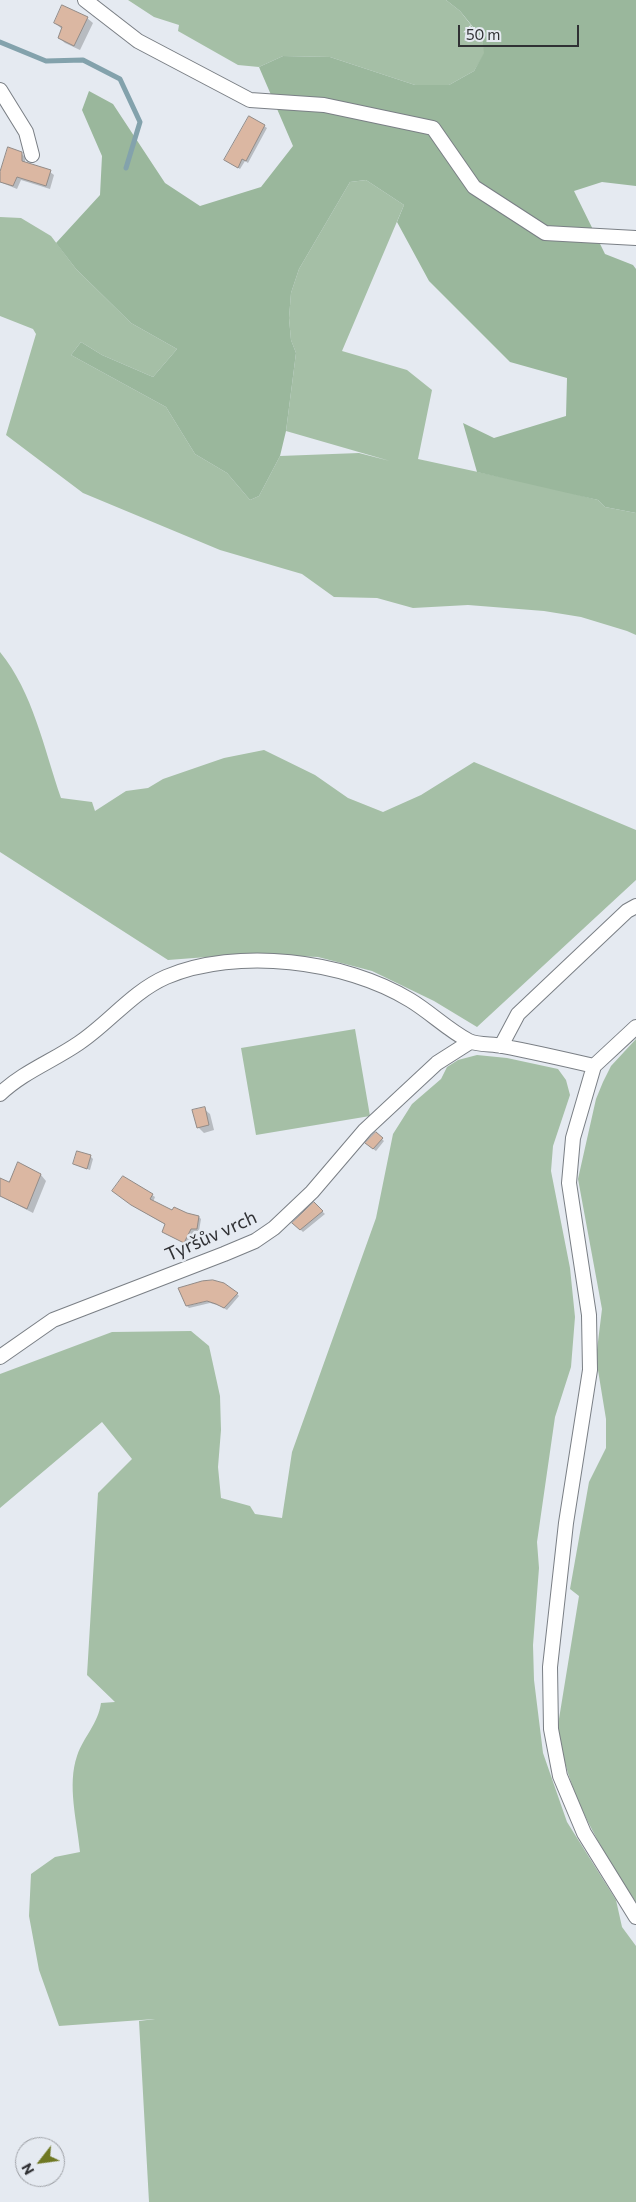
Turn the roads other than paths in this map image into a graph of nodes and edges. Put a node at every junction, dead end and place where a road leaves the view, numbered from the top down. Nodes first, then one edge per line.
1 (85, 0) edge
2 (0, 90) edge
3 (32, 155) dead end
4 (636, 238) edge
5 (636, 906) edge
6 (636, 1027) edge
7 (470, 1042) junction
8 (501, 1046) junction
9 (594, 1066) junction
10 (0, 1094) edge
11 (0, 1356) edge
12 (636, 1917) edge

1 - 4 street
2 - 3 street
5 - 8 street
6 - 9 street
7 - 8 street
7 - 10 street
7 - 11 street, Tyršův vrch
8 - 9 street
9 - 12 street

